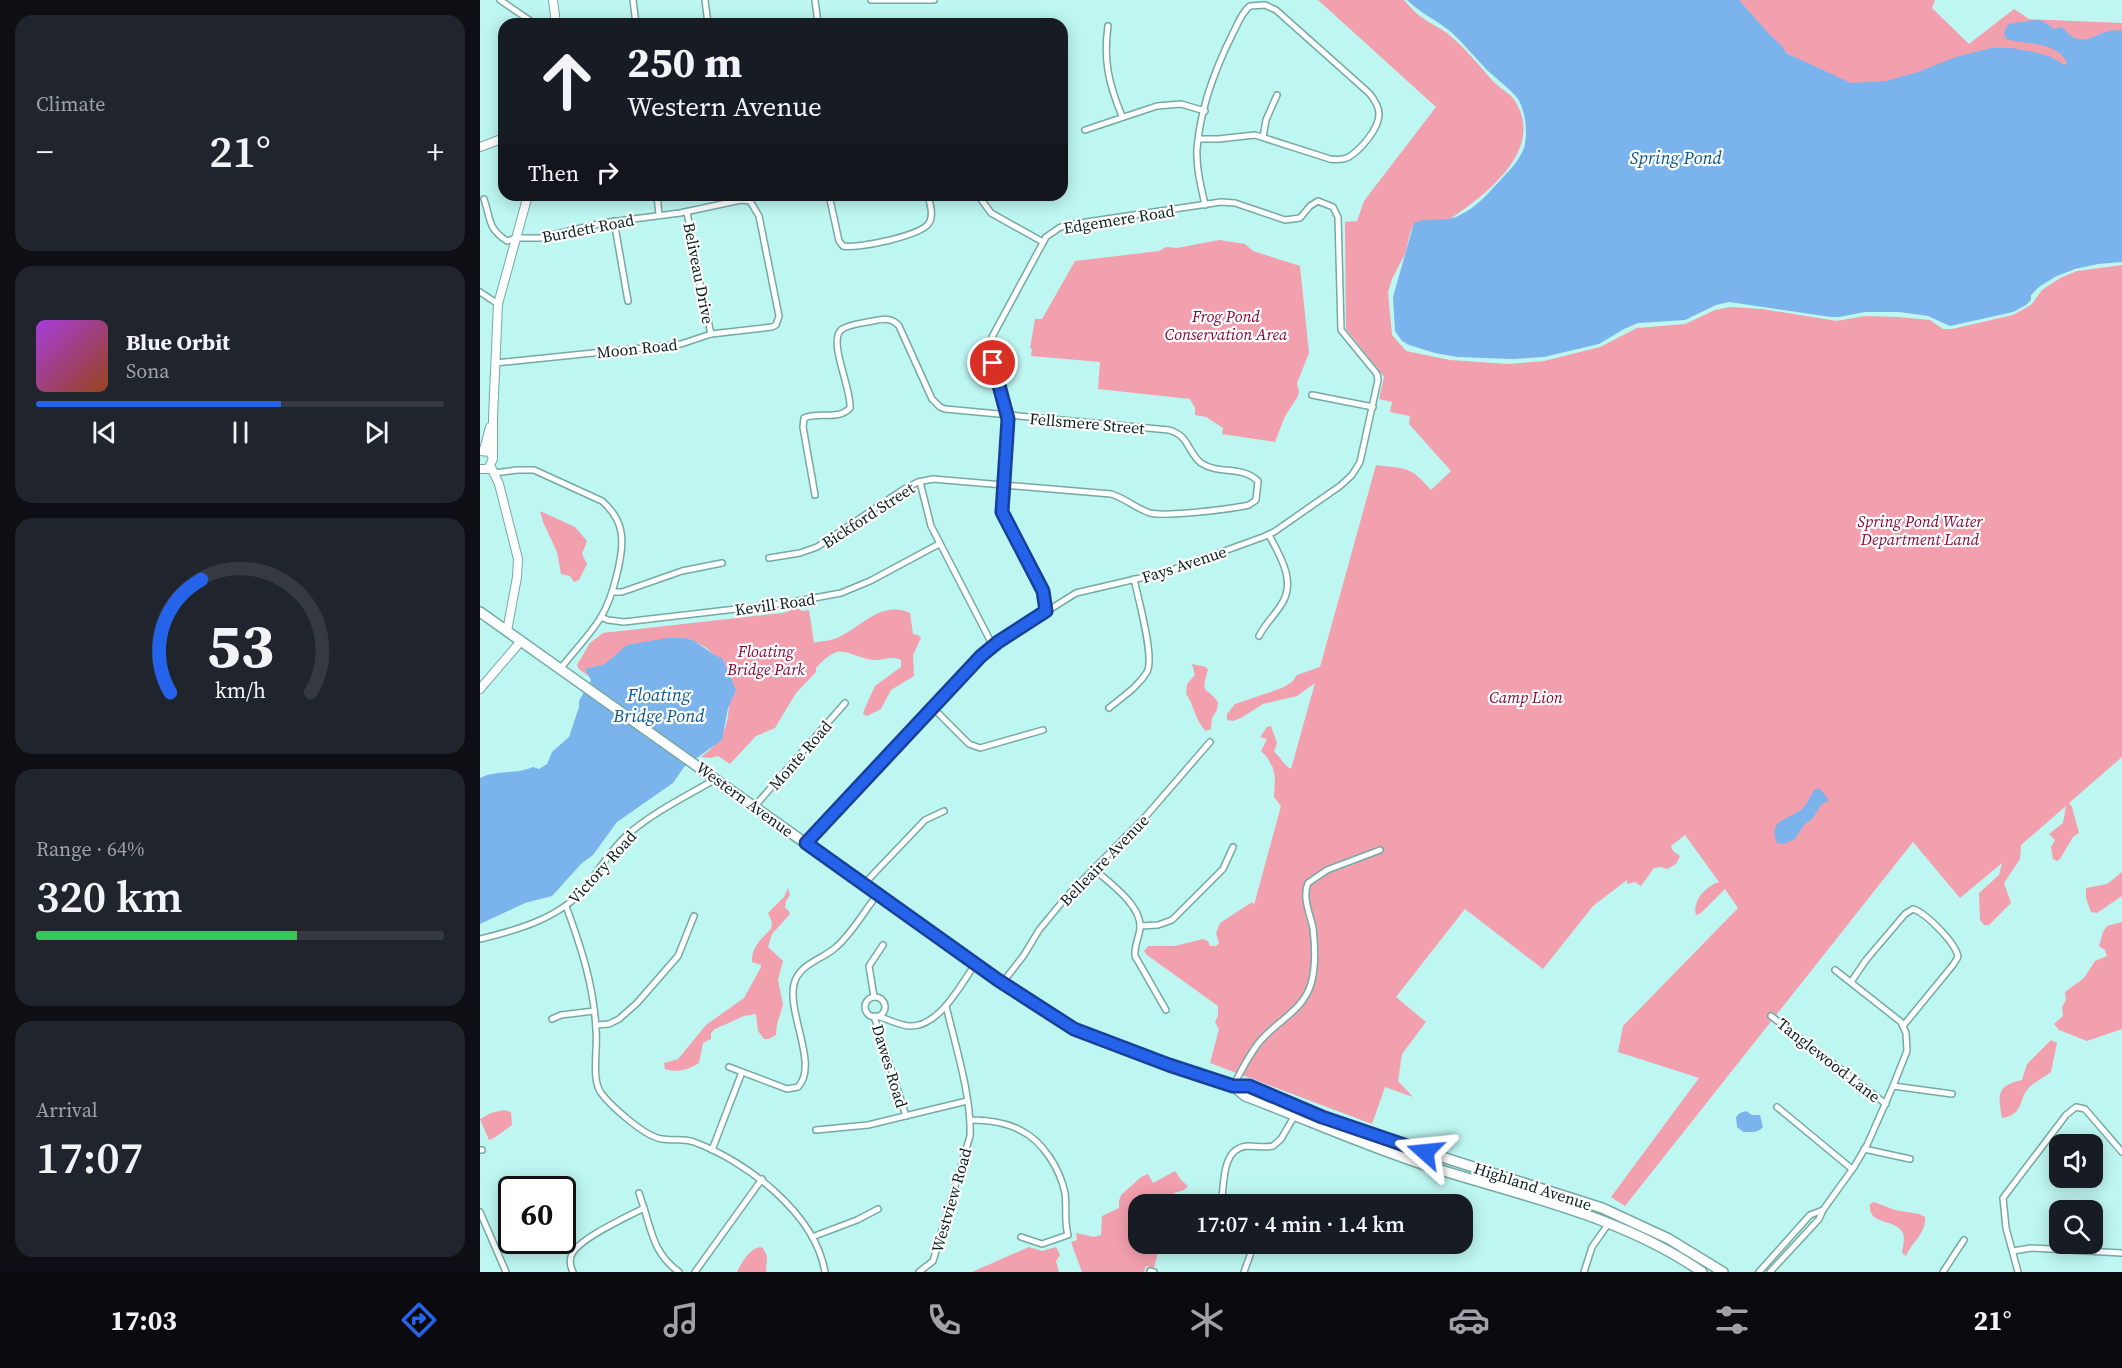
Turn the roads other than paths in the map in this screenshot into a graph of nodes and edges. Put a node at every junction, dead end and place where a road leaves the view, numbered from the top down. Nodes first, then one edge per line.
1 (500, 0) edge
2 (554, 0) edge
3 (633, 0) edge
4 (705, 0) edge
5 (815, 0) edge
6 (871, 0) edge
7 (934, 0) edge
8 (526, 18) edge
9 (556, 18) edge
10 (635, 18) edge
11 (707, 18) edge
12 (817, 18) edge
13 (1108, 26) dead end
14 (1277, 95) dead end
15 (1205, 111) junction
16 (1122, 116) junction
17 (1085, 130) dead end
18 (1263, 137) junction
19 (1198, 139) junction
20 (498, 140) edge
21 (480, 147) edge
22 (484, 199) dead end
23 (526, 201) edge
24 (658, 201) edge
25 (736, 201) edge
26 (750, 201) edge
27 (830, 201) edge
28 (929, 201) edge
29 (982, 201) edge
30 (1205, 205) junction
31 (1330, 205) joint
32 (687, 212) junction
33 (659, 215) junction
34 (614, 221) junction
35 (517, 238) junction
36 (1043, 242) junction
37 (773, 289) joint
38 (480, 292) edge
39 (628, 301) dead end
40 (498, 304) junction
41 (711, 334) junction
42 (495, 363) junction
43 (1312, 395) dead end
44 (1373, 407) junction
45 (1008, 416) junction
46 (492, 417) junction
47 (487, 436) junction
48 (480, 441) edge
49 (482, 450) edge
50 (493, 458) junction
51 (480, 469) edge
52 (492, 470) junction
53 (920, 482) junction
54 (1004, 484) junction
55 (815, 495) dead end
56 (1249, 505) joint
57 (1269, 534) junction
58 (939, 544) junction
59 (769, 558) dead end
60 (722, 563) dead end
61 (1134, 579) junction
62 (612, 592) junction
63 (1046, 611) junction
64 (480, 612) edge
65 (601, 617) junction
66 (507, 631) junction
67 (1259, 636) dead end
68 (521, 641) junction
69 (993, 645) junction
70 (561, 668) junction
71 (480, 689) edge
72 (845, 703) dead end
73 (933, 708) junction
74 (1109, 708) dead end
75 (1043, 730) dead end
76 (1210, 742) dead end
77 (716, 779) junction
78 (755, 806) junction
79 (944, 811) dead end
80 (806, 843) junction
81 (1233, 848) dead end
82 (1380, 850) dead end
83 (1095, 870) junction
84 (864, 884) junction
85 (878, 894) junction
86 (566, 906) junction
87 (694, 916) dead end
88 (1140, 926) junction
89 (480, 939) edge
90 (884, 945) dead end
91 (976, 963) junction
92 (1835, 970) dead end
93 (1003, 982) junction
94 (1851, 982) junction
95 (874, 997) junction
96 (946, 1006) junction
97 (594, 1011) junction
98 (1166, 1011) dead end
99 (876, 1016) junction
100 (1772, 1016) dead end
101 (552, 1019) dead end
102 (596, 1025) junction
103 (1903, 1026) junction
104 (729, 1068) dead end
105 (742, 1072) junction
106 (1205, 1077) joint
107 (1233, 1086) junction
108 (1893, 1086) junction
109 (1952, 1094) dead end
110 (966, 1101) junction
111 (1886, 1104) junction
112 (1777, 1107) dead end
113 (1295, 1115) junction
114 (906, 1116) junction
115 (970, 1119) junction
116 (816, 1130) dead end
117 (1864, 1149) junction
118 (712, 1150) junction
119 (2122, 1152) edge
120 (1910, 1159) dead end
121 (1852, 1169) junction
122 (762, 1179) junction
123 (639, 1193) dead end
124 (1223, 1194) edge
125 (644, 1208) junction
126 (878, 1209) dead end
127 (1823, 1210) junction
128 (480, 1212) edge
129 (1609, 1223) junction
130 (812, 1237) junction
131 (1021, 1237) dead end
132 (1964, 1239) dead end
133 (2013, 1251) junction
134 (2122, 1253) edge
135 (1250, 1254) edge
136 (506, 1272) edge
137 (573, 1272) edge
138 (680, 1272) edge
139 (694, 1272) edge
140 (825, 1272) edge
141 (918, 1272) edge
142 (1244, 1272) edge
143 (1584, 1272) edge
144 (1702, 1272) edge
145 (1723, 1272) edge
146 (1759, 1272) edge
147 (1770, 1272) edge
148 (1943, 1272) edge
149 (2018, 1272) edge

1 - 8 street
2 - 9 street
3 - 10 street
4 - 11 street
5 - 12 street
6 - 7 street
13 - 16 street
14 - 18 street
15 - 16 street
15 - 18 street
15 - 19 street
16 - 17 street
18 - 19 street
19 - 30 street
20 - 21 street
22 - 35 street
23 - 35 street
24 - 33 street
25 - 32 street, Burdett Road
26 - 37 street, Burdett Road
27 - 28 street
29 - 36 street
30 - 31 street, Edgemere Road
30 - 36 street, Edgemere Road
31 - 44 street, Fays Avenue
32 - 33 street, Burdett Road
32 - 41 street, Beliveau Drive
33 - 34 street, Burdett Road
34 - 35 street, Burdett Road
34 - 39 street
35 - 40 street
36 - 45 street, Edgemere Road
37 - 41 street, Moon Road
38 - 40 street
40 - 42 street
41 - 42 street, Moon Road
42 - 46 street
43 - 44 street
44 - 57 street, Fays Avenue
45 - 54 street, Edgemere Road
45 - 55 street, Fellsmere Street
45 - 56 street, Fellsmere Street
46 - 47 street
46 - 50 street
47 - 48 street
47 - 49 street
49 - 50 street
50 - 52 street
51 - 52 street
52 - 62 street
52 - 66 street
53 - 54 street, Bickford Street
53 - 58 street
53 - 59 street, Bickford Street
54 - 56 street, Bickford Street
54 - 63 street, Edgemere Road
57 - 61 street, Fays Avenue
57 - 67 street
58 - 65 street, Kevill Road
58 - 69 street
60 - 62 street
61 - 63 street, Fays Avenue
61 - 74 street
62 - 65 street
63 - 69 street, Fays Avenue
64 - 66 main road, Western Avenue
65 - 70 street
66 - 68 main road, Western Avenue
68 - 70 main road, Western Avenue
68 - 71 street
69 - 73 street, Fays Avenue
70 - 77 main road, Western Avenue
72 - 78 street, Monte Road
73 - 75 street
73 - 80 street, Fays Avenue
76 - 83 street, Belleaire Avenue
77 - 78 main road, Western Avenue
77 - 86 street, Victory Road
78 - 80 main road, Western Avenue
79 - 84 street
80 - 84 main road, Western Avenue
81 - 88 street
82 - 107 street
83 - 88 street
83 - 93 street, Belleaire Avenue
84 - 85 main road, Western Avenue
85 - 91 main road, Western Avenue
85 - 105 street
86 - 89 street, Victory Road
86 - 97 street
87 - 102 street
88 - 98 street
90 - 95 street
91 - 93 main road, Western Avenue
91 - 96 street
92 - 94 street
93 - 106 main road, Western Avenue
94 - 103 street
94 - 103 street
95 - 99 street
95 - 99 street
96 - 99 street
96 - 110 street, Westview Road
97 - 101 street
97 - 102 street
99 - 114 street, Dawes Road
100 - 111 street, Tanglewood Lane
102 - 118 street
103 - 108 street
104 - 105 street
105 - 118 street
106 - 107 main road, Highland Avenue
107 - 113 main road, Highland Avenue
107 - 145 main road, Highland Avenue
108 - 109 street
108 - 111 street
110 - 114 street
110 - 115 street, Westview Road
111 - 117 street
112 - 121 street
113 - 124 street
113 - 129 main road, Highland Avenue
114 - 116 street
115 - 131 street
115 - 141 street, Westview Road
117 - 120 street
117 - 121 street
118 - 122 street
119 - 133 street
121 - 127 street
122 - 130 street
122 - 139 street
123 - 125 street
125 - 137 street
125 - 138 street
126 - 130 street
127 - 146 street
127 - 147 street
128 - 136 street
129 - 143 street
129 - 144 main road, Highland Avenue
130 - 140 street
132 - 148 street
133 - 134 street
133 - 149 street
135 - 142 street

